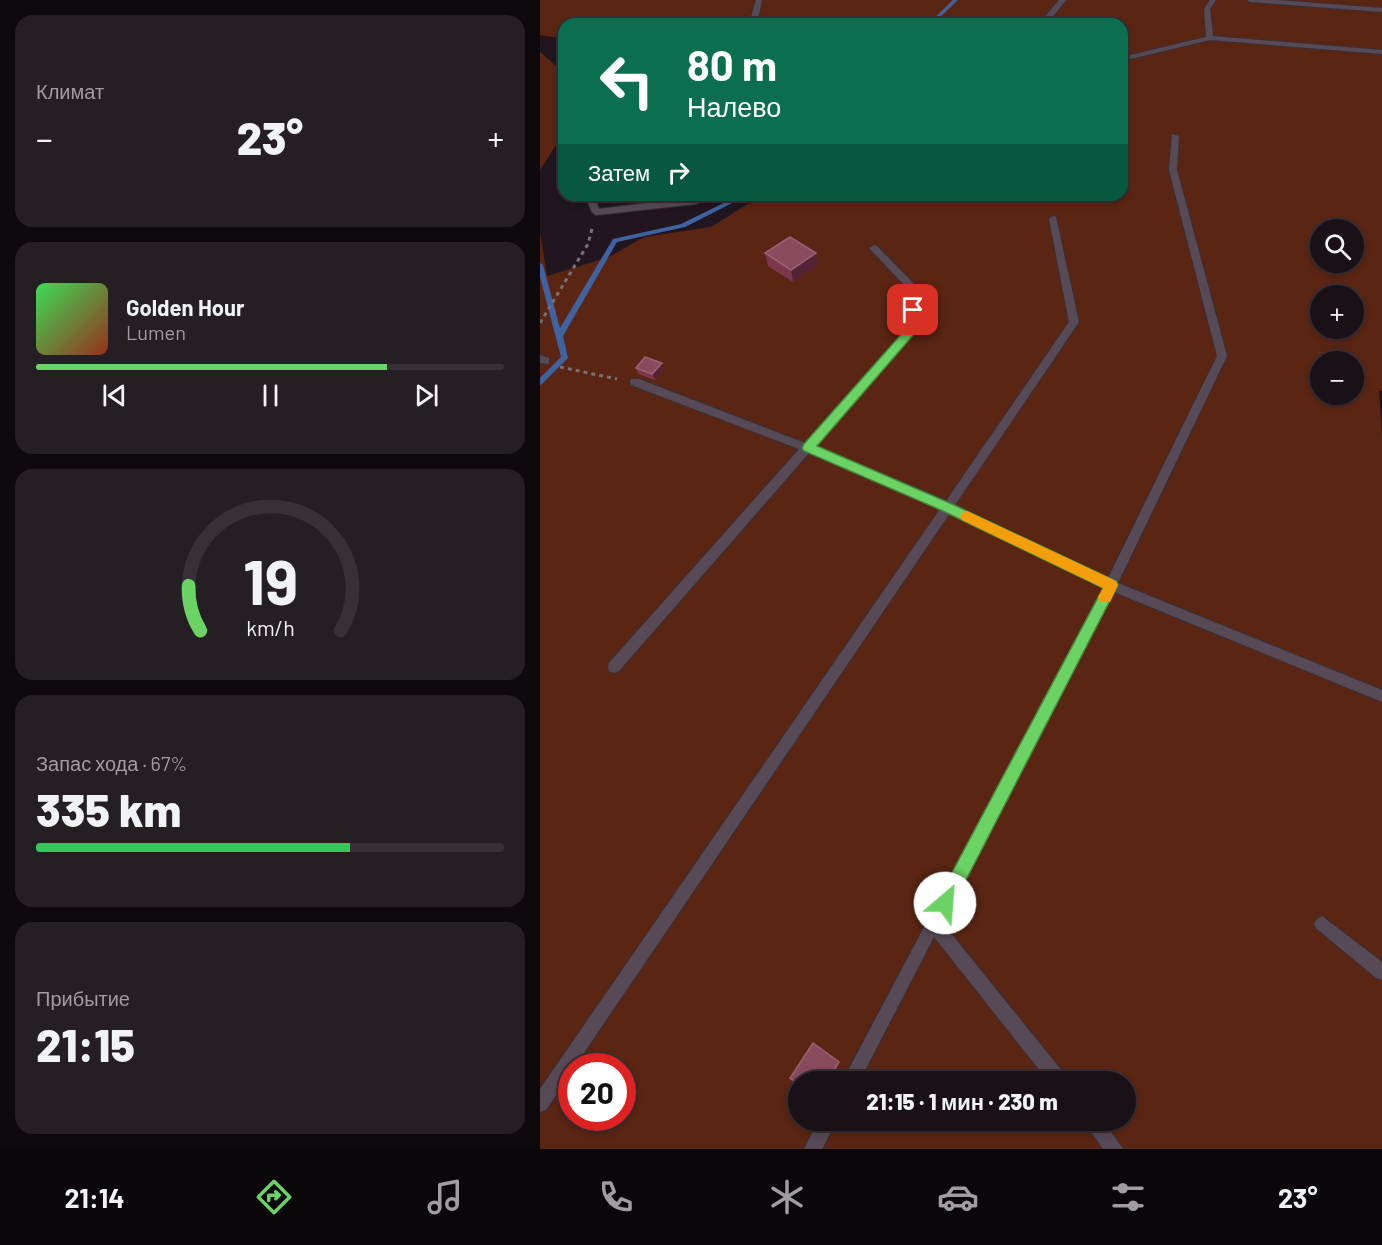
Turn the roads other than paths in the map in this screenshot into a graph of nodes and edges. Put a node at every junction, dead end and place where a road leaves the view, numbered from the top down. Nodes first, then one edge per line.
1 (759, 0) edge
2 (1064, 0) edge
3 (1213, 0) edge
4 (1250, 0) edge
5 (1382, 10) edge
6 (754, 18) edge
7 (1048, 18) edge
8 (1210, 38) junction
9 (1382, 52) edge
10 (1128, 58) edge
11 (1175, 136) dead end
12 (591, 201) edge
13 (696, 201) edge
14 (1053, 219) dead end
15 (874, 248) dead end
16 (635, 382) road end
17 (808, 448) junction
18 (948, 507) junction
19 (1111, 585) junction
20 (614, 667) dead end
21 (1382, 696) edge
22 (934, 924) junction
23 (1323, 924) dead end
24 (1382, 972) edge
25 (856, 1071) edge
26 (1051, 1071) edge
27 (540, 1104) edge
28 (823, 1131) edge
29 (1100, 1131) edge
30 (813, 1149) edge
31 (1114, 1149) edge

1 - 6 lane
2 - 7 lane
3 - 8 lane
4 - 5 lane
8 - 9 lane
8 - 10 lane
11 - 19 lane
12 - 13 lane
14 - 18 lane
15 - 17 lane
16 - 17 lane
17 - 18 lane
17 - 20 lane
18 - 19 lane
18 - 27 lane
19 - 21 lane
19 - 22 lane
22 - 25 lane
22 - 26 lane
23 - 24 lane
28 - 30 lane
29 - 31 lane

